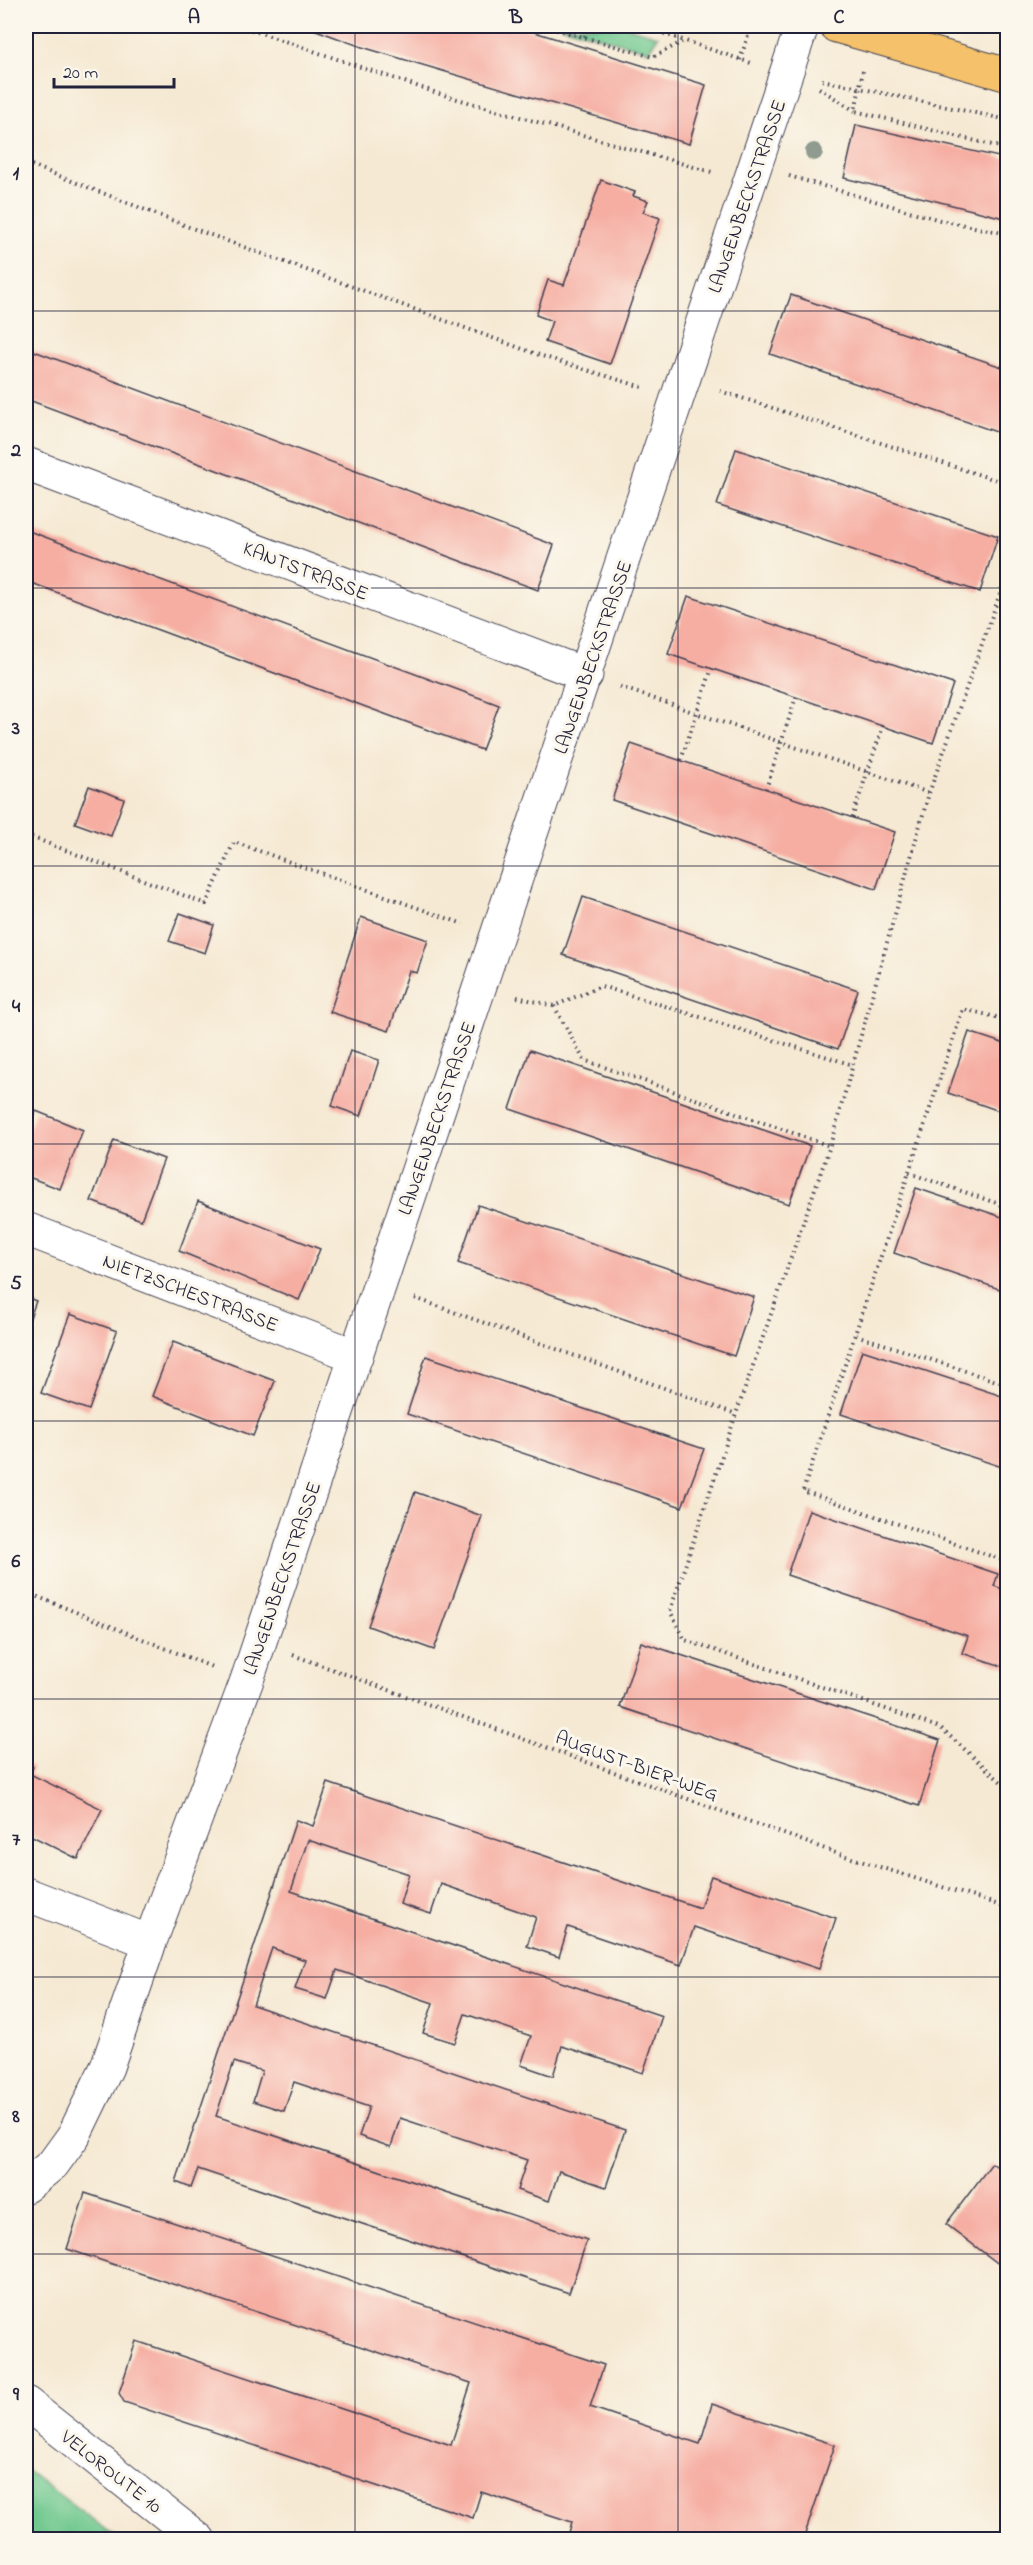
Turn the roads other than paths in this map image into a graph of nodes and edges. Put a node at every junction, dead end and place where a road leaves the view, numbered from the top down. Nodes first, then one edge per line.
1 (802, 26) edge
2 (836, 26) edge
3 (1008, 75) edge
4 (26, 464) edge
5 (586, 675) junction
6 (26, 1229) edge
7 (356, 1356) junction
8 (26, 1894) edge
9 (150, 1942) junction
10 (26, 2186) edge
11 (26, 2403) edge
12 (199, 2540) edge

1 - 5 street, LANGENBECKSTRASSE
2 - 3 main road
4 - 5 street, KANTSTRASSE
5 - 7 street, LANGENBECKSTRASSE
6 - 7 street, NIETZSCHESTRASSE
7 - 9 street, LANGENBECKSTRASSE
8 - 9 street
9 - 10 street, LANGENBECKSTRASSE
11 - 12 street, VELOROUTE 10

